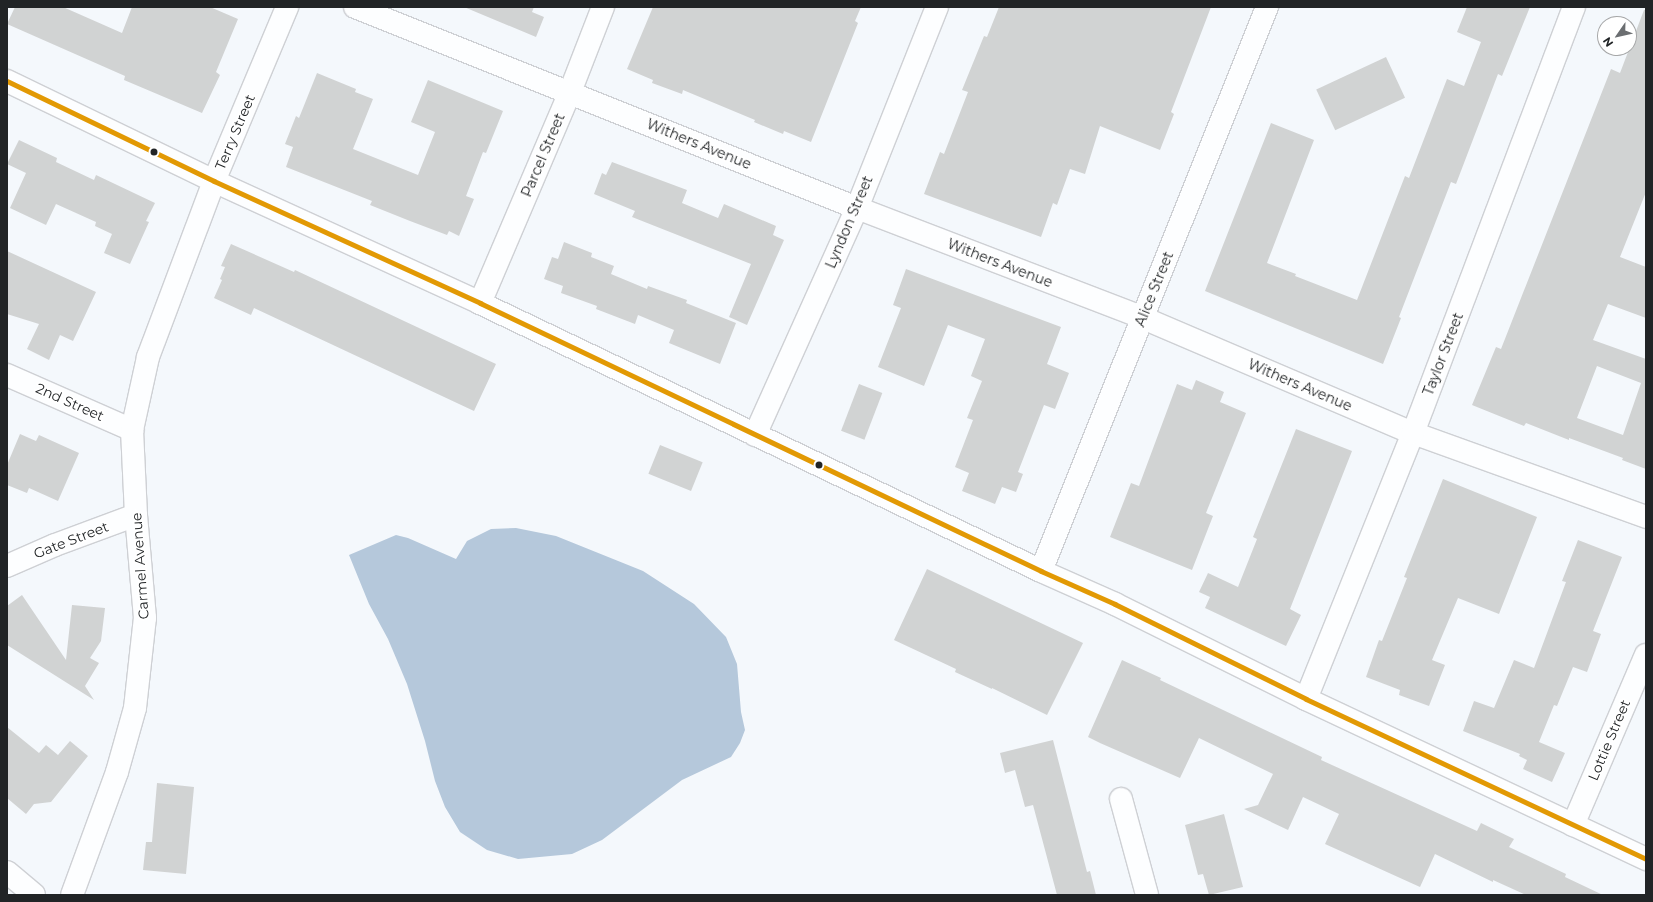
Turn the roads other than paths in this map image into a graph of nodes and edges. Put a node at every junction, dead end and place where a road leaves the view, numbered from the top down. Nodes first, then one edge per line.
1 (287, 7) edge
2 (355, 7) edge
3 (603, 7) edge
4 (937, 7) edge
5 (1267, 7) edge
6 (1574, 7) edge
7 (7, 81) edge
8 (570, 92) junction
9 (214, 181) junction
10 (857, 208) junction
11 (167, 303) joint
12 (480, 303) junction
13 (1143, 318) junction
14 (7, 375) edge
15 (132, 430) junction
16 (1413, 433) junction
17 (755, 435) junction
18 (136, 515) junction
19 (1646, 517) edge
20 (7, 566) edge
21 (1041, 572) junction
22 (1646, 655) edge
23 (1306, 699) junction
24 (1121, 799) dead end
25 (1573, 825) junction
26 (1646, 859) edge
27 (7, 872) edge
28 (34, 895) edge
29 (72, 895) edge
30 (1146, 895) edge

1 - 9 street, Terry Street
2 - 8 street, Withers Avenue
3 - 8 street, Parcel Street
4 - 10 street, Lyndon Street
5 - 13 street, Alice Street
6 - 16 street, Taylor Street
7 - 9 street
8 - 10 street, Withers Avenue
8 - 12 street, Parcel Street
9 - 11 street, Terry Street
9 - 12 street
10 - 13 street, Withers Avenue
10 - 17 street, Lyndon Street
11 - 15 street, Carmel Avenue
12 - 17 street
13 - 16 street, Withers Avenue
13 - 21 street, Alice Street
14 - 15 street, 2nd Street
15 - 18 street, Carmel Avenue
16 - 19 street, Withers Avenue
16 - 23 street, Taylor Street
17 - 21 street
18 - 20 street, Gate Street
18 - 29 street, Carmel Avenue
21 - 23 street
22 - 25 street, Lottie Street
23 - 25 street
24 - 30 street
25 - 26 street
27 - 28 street

